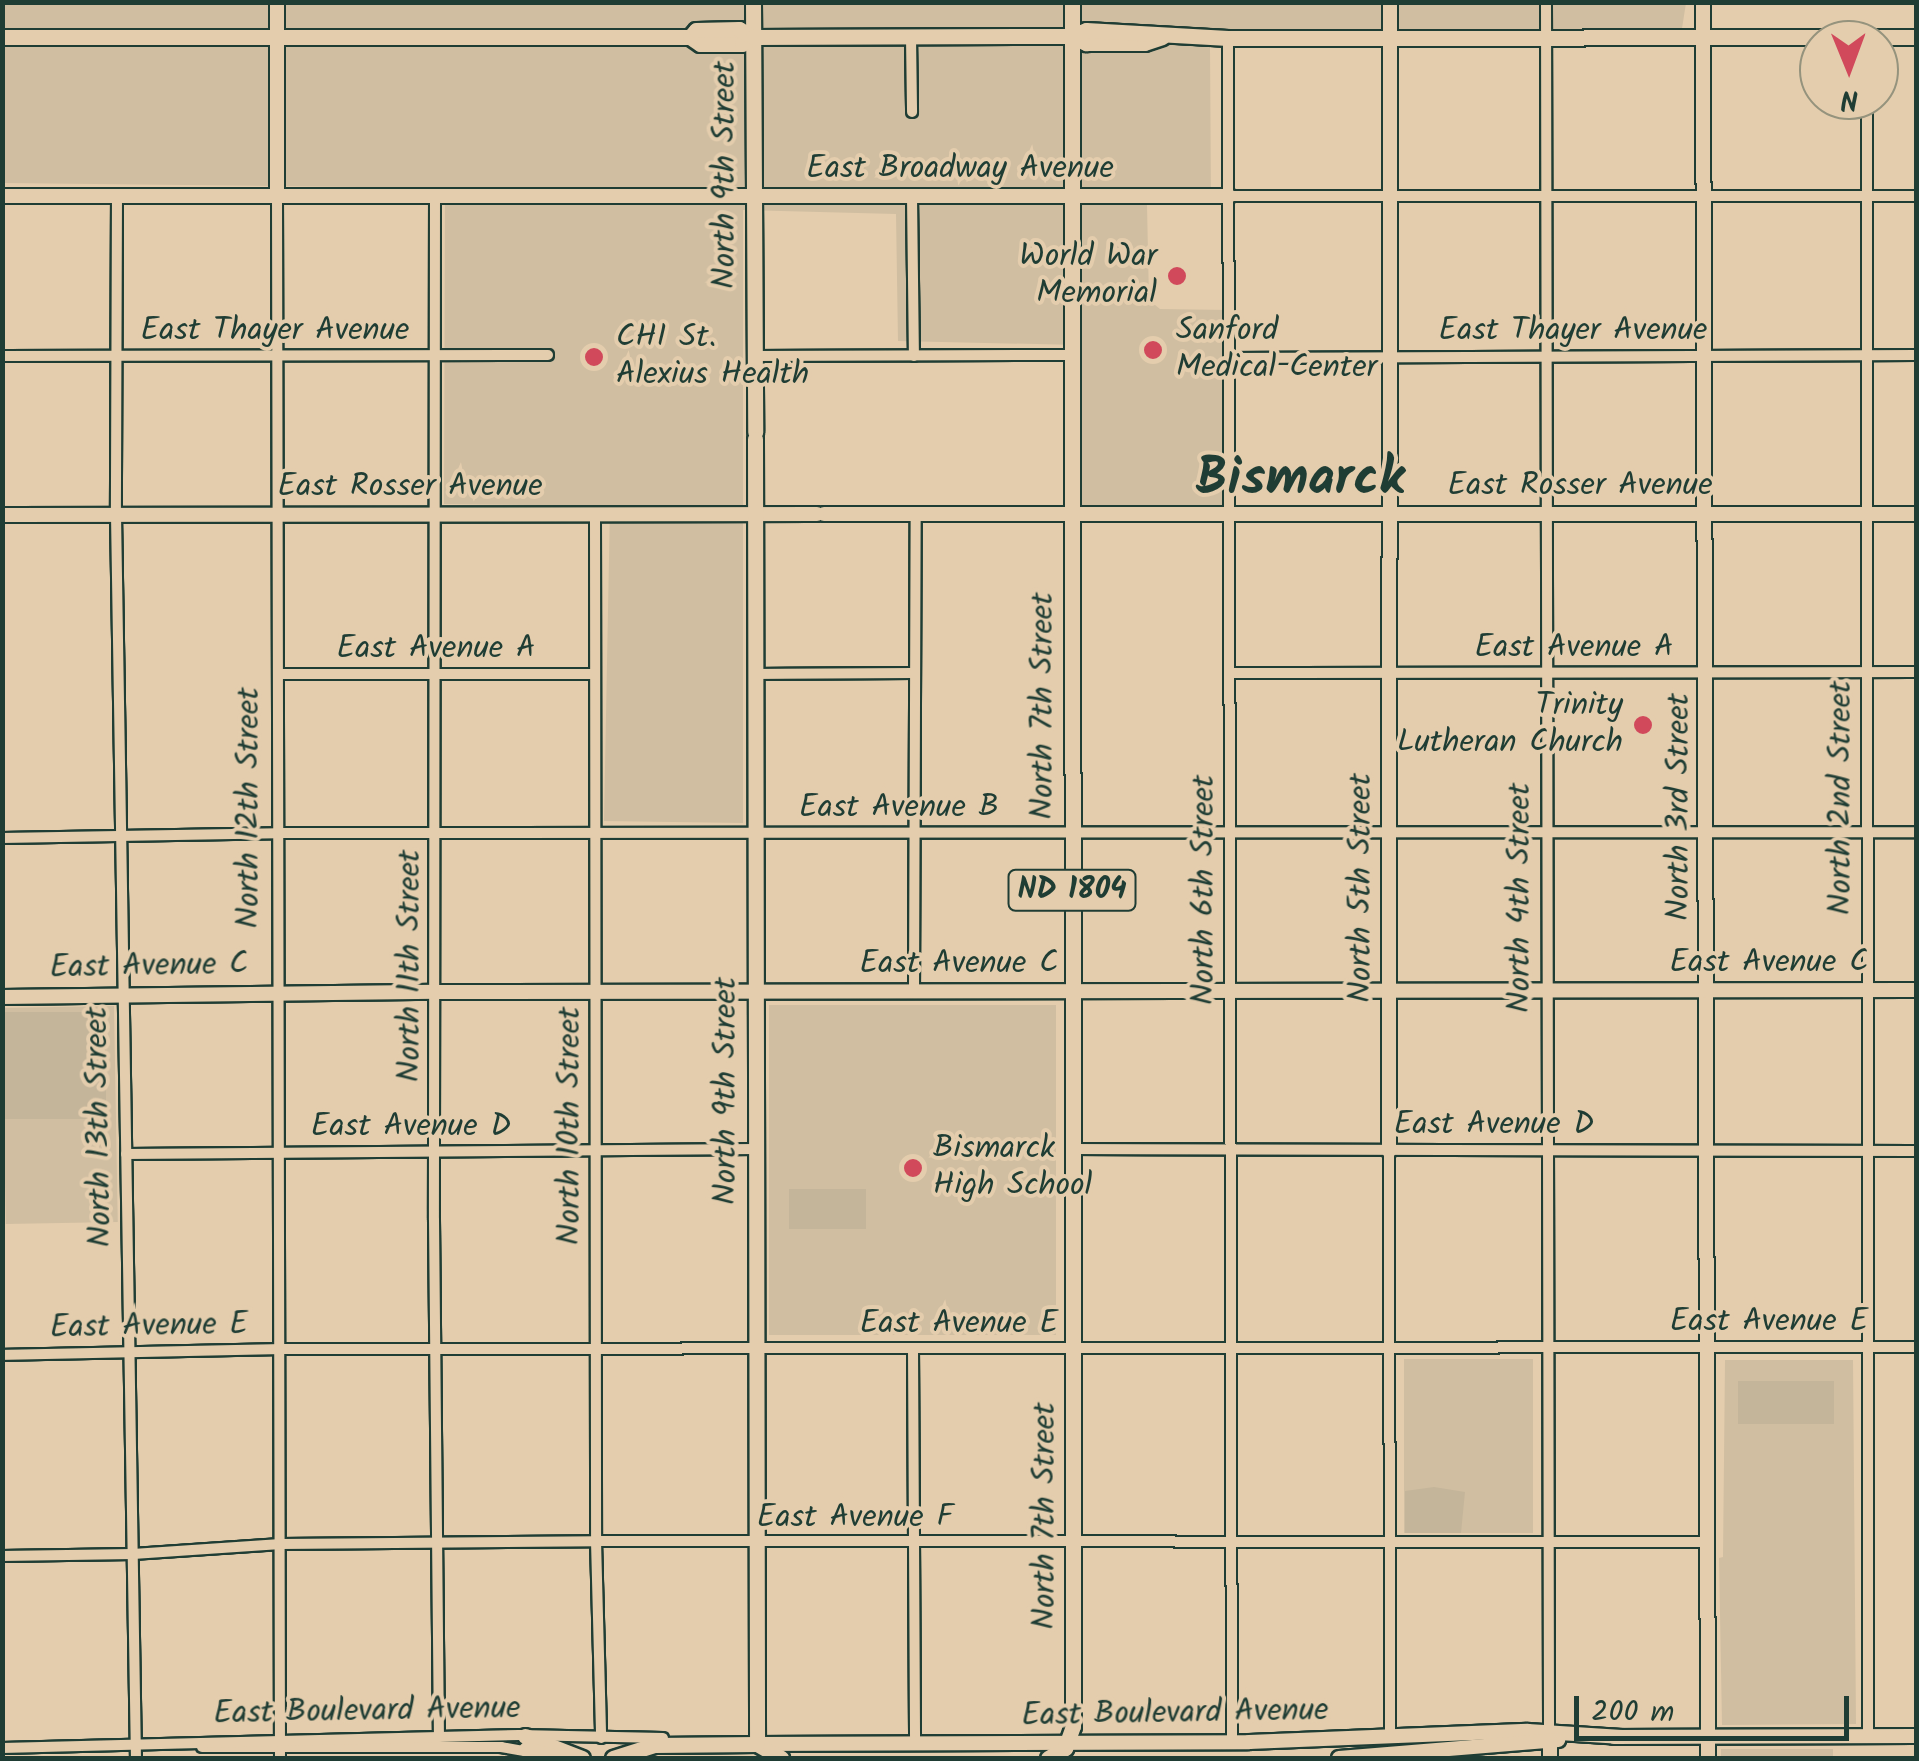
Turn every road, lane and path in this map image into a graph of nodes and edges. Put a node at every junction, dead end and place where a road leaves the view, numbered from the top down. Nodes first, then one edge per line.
1 (277, 2) edge
2 (753, 2) edge
3 (1072, 2) edge
4 (1390, 2) edge
5 (1546, 2) edge
6 (1704, 2) edge
7 (1072, 36) junction
8 (1704, 36) junction
9 (2, 37) edge
10 (277, 37) junction
11 (753, 37) junction
12 (911, 37) junction
13 (1546, 37) junction
14 (1228, 38) junction
15 (1390, 38) junction
16 (1799, 38) edge
17 (912, 112) dead end
18 (1867, 120) edge
19 (117, 195) junction
20 (754, 195) junction
21 (1389, 195) junction
22 (1545, 195) junction
23 (2, 196) edge
24 (277, 196) junction
25 (435, 196) junction
26 (1072, 196) junction
27 (1230, 196) junction
28 (1705, 196) junction
29 (1866, 196) junction
30 (1916, 196) edge
31 (912, 197) junction
32 (278, 355) junction
33 (436, 355) junction
34 (548, 355) dead end
35 (1072, 355) junction
36 (1707, 355) junction
37 (1866, 355) junction
38 (1916, 355) edge
39 (2, 356) edge
40 (116, 356) junction
41 (754, 356) junction
42 (914, 356) junction
43 (1549, 356) junction
44 (1390, 357) junction
45 (1230, 358) junction
46 (1707, 513) junction
47 (437, 514) junction
48 (595, 514) junction
49 (754, 514) junction
50 (916, 514) junction
51 (1072, 514) junction
52 (1230, 514) junction
53 (1389, 514) junction
54 (1549, 514) junction
55 (1866, 514) junction
56 (1916, 514) edge
57 (2, 515) edge
58 (116, 515) junction
59 (277, 515) junction
60 (1866, 672) junction
61 (1916, 672) edge
62 (913, 673) junction
63 (1231, 673) junction
64 (1708, 673) junction
65 (278, 674) junction
66 (437, 674) junction
67 (595, 674) junction
68 (754, 674) junction
69 (1390, 674) junction
70 (1548, 674) junction
71 (754, 832) junction
72 (1072, 832) junction
73 (1229, 832) junction
74 (1389, 832) junction
75 (1548, 832) junction
76 (1708, 832) junction
77 (1867, 832) junction
78 (1916, 832) edge
79 (277, 833) junction
80 (436, 833) junction
81 (595, 833) junction
82 (914, 833) junction
83 (121, 836) junction
84 (2, 838) edge
85 (1916, 990) edge
86 (1389, 991) junction
87 (1548, 991) junction
88 (1708, 991) junction
89 (1867, 991) junction
90 (437, 992) junction
91 (595, 992) junction
92 (914, 992) junction
93 (1072, 992) junction
94 (1231, 992) junction
95 (278, 993) junction
96 (754, 993) junction
97 (124, 995) junction
98 (2, 998) edge
99 (755, 1149) junction
100 (1072, 1149) junction
101 (1390, 1150) junction
102 (1549, 1150) junction
103 (1708, 1150) junction
104 (596, 1151) junction
105 (1231, 1151) junction
106 (1868, 1151) junction
107 (1916, 1151) edge
108 (278, 1152) junction
109 (436, 1152) junction
110 (126, 1154) junction
111 (1708, 1346) junction
112 (1549, 1347) junction
113 (1867, 1347) junction
114 (1916, 1347) edge
115 (1231, 1348) junction
116 (1390, 1348) junction
117 (754, 1349) junction
118 (913, 1349) junction
119 (1074, 1349) junction
120 (278, 1350) junction
121 (597, 1350) junction
122 (436, 1352) junction
123 (129, 1354) junction
124 (2, 1355) edge
125 (596, 1541) junction
126 (1390, 1542) junction
127 (1550, 1542) junction
128 (1708, 1542) junction
129 (438, 1543) junction
130 (756, 1543) junction
131 (1073, 1543) junction
132 (1231, 1543) junction
133 (280, 1544) junction
134 (915, 1544) junction
135 (133, 1554) junction
136 (2, 1556) edge
137 (1868, 1736) junction
138 (1916, 1736) edge
139 (439, 1737) junction
140 (1550, 1737) junction
141 (1708, 1737) junction
142 (601, 1738) junction
143 (1390, 1738) junction
144 (1232, 1742) junction
145 (526, 1743) junction
146 (728, 1744) junction
147 (757, 1744) junction
148 (915, 1744) junction
149 (1068, 1744) junction
150 (136, 1745) junction
151 (2, 1748) edge
152 (280, 1749) edge
153 (136, 1758) edge
154 (544, 1758) edge
155 (559, 1758) edge
156 (582, 1758) edge
157 (613, 1758) edge
158 (780, 1758) edge
159 (1048, 1758) edge
160 (1339, 1758) edge
161 (1550, 1758) edge
162 (1708, 1758) edge

1 - 10 street, North 12th Street
2 - 11 main road, North 9th Street
3 - 7 main road, North 7th Street / ND 1804
4 - 15 street, North 5th Street
5 - 13 street, North 4th Street
6 - 8 street, North 3rd Street
7 - 12 main road
7 - 14 main road
7 - 26 main road, North 7th Street / ND 1804
8 - 13 main road
8 - 16 main road
8 - 28 street, North 3rd Street
9 - 10 main road
10 - 11 main road
10 - 24 street, North 12th Street
11 - 12 main road
11 - 20 main road, North 9th Street
12 - 17 street
13 - 15 main road
13 - 22 street, North 4th Street
14 - 15 main road
14 - 27 street, North 6th Street
15 - 21 street, North 5th Street
18 - 29 street, North 2nd Street
19 - 23 street, East Broadway Avenue
19 - 24 street, East Broadway Avenue
19 - 40 street, North 13th Street
20 - 25 street, East Broadway Avenue
20 - 31 street, East Broadway Avenue
20 - 41 main road, North 9th Street
21 - 22 street, East Broadway Avenue
21 - 27 street, East Broadway Avenue
21 - 44 street, North 5th Street
22 - 28 street, East Broadway Avenue
22 - 43 street, North 4th Street
24 - 25 street, East Broadway Avenue
24 - 32 street, North 12th Street
25 - 33 street, North 11th Street
26 - 27 street, East Broadway Avenue
26 - 31 street, East Broadway Avenue
26 - 35 main road, North 7th Street / ND 1804
27 - 45 street, North 6th Street
28 - 29 street, East Broadway Avenue
28 - 36 street, North 3rd Street
29 - 30 street, East Broadway Avenue
29 - 37 street, North 2nd Street
31 - 42 street
32 - 33 street, East Thayer Avenue
32 - 40 street, East Thayer Avenue
32 - 59 street, North 12th Street
33 - 34 street, East Thayer Avenue
33 - 47 street, North 11th Street
35 - 42 street
35 - 51 main road, North 7th Street / ND 1804
36 - 37 street, East Thayer Avenue
36 - 43 street, East Thayer Avenue
36 - 46 street, North 3rd Street
37 - 38 street, East Thayer Avenue
37 - 55 street, North 2nd Street
39 - 40 street, East Thayer Avenue
40 - 58 street, North 13th Street
41 - 42 street
41 - 49 main road, North 9th Street
43 - 44 street, East Thayer Avenue
43 - 54 street, North 4th Street
44 - 45 street, East Thayer Avenue
44 - 53 street, North 5th Street
45 - 52 street, North 6th Street
46 - 54 street, East Rosser Avenue
46 - 55 street, East Rosser Avenue
46 - 64 street, North 3rd Street
47 - 48 street, East Rosser Avenue
47 - 59 street, East Rosser Avenue
47 - 66 street, North 11th Street
48 - 49 street, East Rosser Avenue
48 - 67 street, North 10th Street
49 - 50 street, East Rosser Avenue
49 - 68 main road, North 9th Street
50 - 51 street, East Rosser Avenue
50 - 62 street
51 - 52 street, East Rosser Avenue
51 - 72 main road, North 7th Street / ND 1804
52 - 53 street, East Rosser Avenue
52 - 63 street, North 6th Street
53 - 54 street, East Rosser Avenue
53 - 69 street, North 5th Street
54 - 70 street, North 4th Street
55 - 56 street, East Rosser Avenue
55 - 60 street, North 2nd Street
57 - 58 street, East Rosser Avenue
58 - 59 street, East Rosser Avenue
58 - 83 street, North 13th Street
59 - 65 street, North 12th Street
60 - 61 street, East Avenue A
60 - 64 street, East Avenue A
60 - 77 street, North 2nd Street
62 - 68 street
62 - 82 street
63 - 69 street, East Avenue A
63 - 73 street, North 6th Street
64 - 70 street, East Avenue A
64 - 76 street, North 3rd Street
65 - 66 street, East Avenue A
65 - 79 street, North 12th Street
66 - 67 street, East Avenue A
66 - 80 street, North 11th Street
67 - 81 street, North 10th Street
68 - 71 main road, North 9th Street
69 - 70 street, East Avenue A
69 - 74 street, North 5th Street
70 - 75 street, North 4th Street
71 - 81 street, East Avenue B
71 - 82 street, East Avenue B
71 - 96 main road, North 9th Street
72 - 73 street, East Avenue B
72 - 82 street, East Avenue B
72 - 93 main road, North 7th Street / ND 1804
73 - 74 street, East Avenue B
73 - 94 street, North 6th Street
74 - 75 street, East Avenue B
74 - 86 street, North 5th Street
75 - 76 street, East Avenue B
75 - 87 street, North 4th Street
76 - 77 street, East Avenue B
76 - 88 street, North 3rd Street
77 - 78 street, East Avenue B
77 - 89 street, North 2nd Street
79 - 80 street, East Avenue B
79 - 83 street, East Avenue B
79 - 95 street, North 12th Street
80 - 81 street, East Avenue B
80 - 90 street, North 11th Street
81 - 91 street, North 10th Street
82 - 92 street
83 - 84 street, East Avenue B
83 - 97 street, North 13th Street
85 - 89 street, East Avenue C
86 - 87 street, East Avenue C
86 - 94 street, East Avenue C
86 - 101 street, North 5th Street
87 - 88 street, East Avenue C
87 - 102 street, North 4th Street
88 - 89 street, East Avenue C
88 - 103 street, North 3rd Street
89 - 106 street, North 2nd Street
90 - 91 street, East Avenue C
90 - 95 street, East Avenue C
90 - 109 street, North 11th Street
91 - 96 street, East Avenue C
91 - 104 street, North 10th Street
92 - 93 street, East Avenue C
92 - 96 street, East Avenue C
93 - 94 street, East Avenue C
93 - 100 main road, North 7th Street / ND 1804
94 - 105 street, North 6th Street
95 - 97 street, East Avenue C
95 - 108 street, North 12th Street
96 - 99 main road, North 9th Street
97 - 98 street, East Avenue C
97 - 110 street, North 13th Street
99 - 104 street, East Avenue D
99 - 117 main road, North 9th Street
100 - 105 street, East Avenue D
100 - 119 main road, North 7th Street / ND 1804
101 - 102 street, East Avenue D
101 - 105 street, East Avenue D
101 - 116 street, North 5th Street
102 - 103 street, East Avenue D
102 - 112 street, North 4th Street
103 - 106 street, East Avenue D
103 - 111 street, North 3rd Street
104 - 109 street, East Avenue D
104 - 121 street, North 10th Street
105 - 115 street, North 6th Street
106 - 107 street, East Avenue D
106 - 113 street, North 2nd Street
108 - 109 street, East Avenue D
108 - 110 street, East Avenue D
108 - 120 street, North 12th Street
109 - 122 street, North 11th Street
110 - 123 street, North 13th Street
111 - 112 street, East Avenue E
111 - 113 street, East Avenue E
111 - 128 street, North 3rd Street
112 - 116 street, East Avenue E
112 - 127 street, North 4th Street
113 - 114 street, East Avenue E
113 - 137 street, North 2nd Street
115 - 116 street, East Avenue E
115 - 119 street, East Avenue E
115 - 132 street, North 6th Street
116 - 126 street, North 5th Street
117 - 118 street, East Avenue E
117 - 121 street, East Avenue E
117 - 130 main road, North 9th Street
118 - 119 street, East Avenue E
118 - 134 street
119 - 131 main road, North 7th Street / ND 1804
120 - 122 street, East Avenue E
120 - 123 street, East Avenue E
120 - 133 street, North 12th Street
121 - 122 street, East Avenue E
121 - 125 street, North 10th Street
122 - 129 street, North 11th Street
123 - 124 street, East Avenue E
123 - 135 street, North 13th Street
125 - 129 street, East Avenue F
125 - 130 street, East Avenue F
125 - 142 street, North 10th Street
126 - 127 street, East Avenue F
126 - 132 street, East Avenue F
126 - 143 street, North 5th Street
127 - 128 street, East Avenue F
127 - 140 street, North 4th Street
128 - 141 street, North 3rd Street
129 - 133 street, East Avenue F
129 - 139 street, North 11th Street
130 - 134 street, East Avenue F
130 - 147 main road, North 9th Street
131 - 132 street, East Avenue F
131 - 134 street, East Avenue F
131 - 149 main road, North 7th Street / ND 1804
132 - 144 street, North 6th Street
133 - 135 street, East Avenue F
133 - 152 street, North 12th Street
134 - 148 street
135 - 136 street, East Avenue F
135 - 150 street, North 13th Street
137 - 138 street, East Boulevard Avenue
137 - 141 street, East Boulevard Avenue
139 - 145 street, East Boulevard Avenue
139 - 152 street, East Boulevard Avenue
140 - 141 street, East Boulevard Avenue
140 - 143 street, East Boulevard Avenue
140 - 160 street, East Boulevard Avenue
140 - 161 street, North 4th Street
141 - 162 street, North 3rd Street
142 - 145 street, East Boulevard Avenue
142 - 146 street, East Boulevard Avenue
143 - 144 street, East Boulevard Avenue
144 - 149 street, East Boulevard Avenue
145 - 152 street, East Boulevard Avenue
145 - 154 street, East Boulevard Avenue
145 - 155 main road
145 - 156 main road
146 - 147 main road, East Boulevard Avenue
146 - 157 main road, East Boulevard Avenue
147 - 148 street, East Boulevard Avenue
147 - 158 main road
148 - 149 street, East Boulevard Avenue
149 - 159 main road
150 - 151 street, East Boulevard Avenue
150 - 152 street, East Boulevard Avenue
150 - 153 street, North 13th Street

